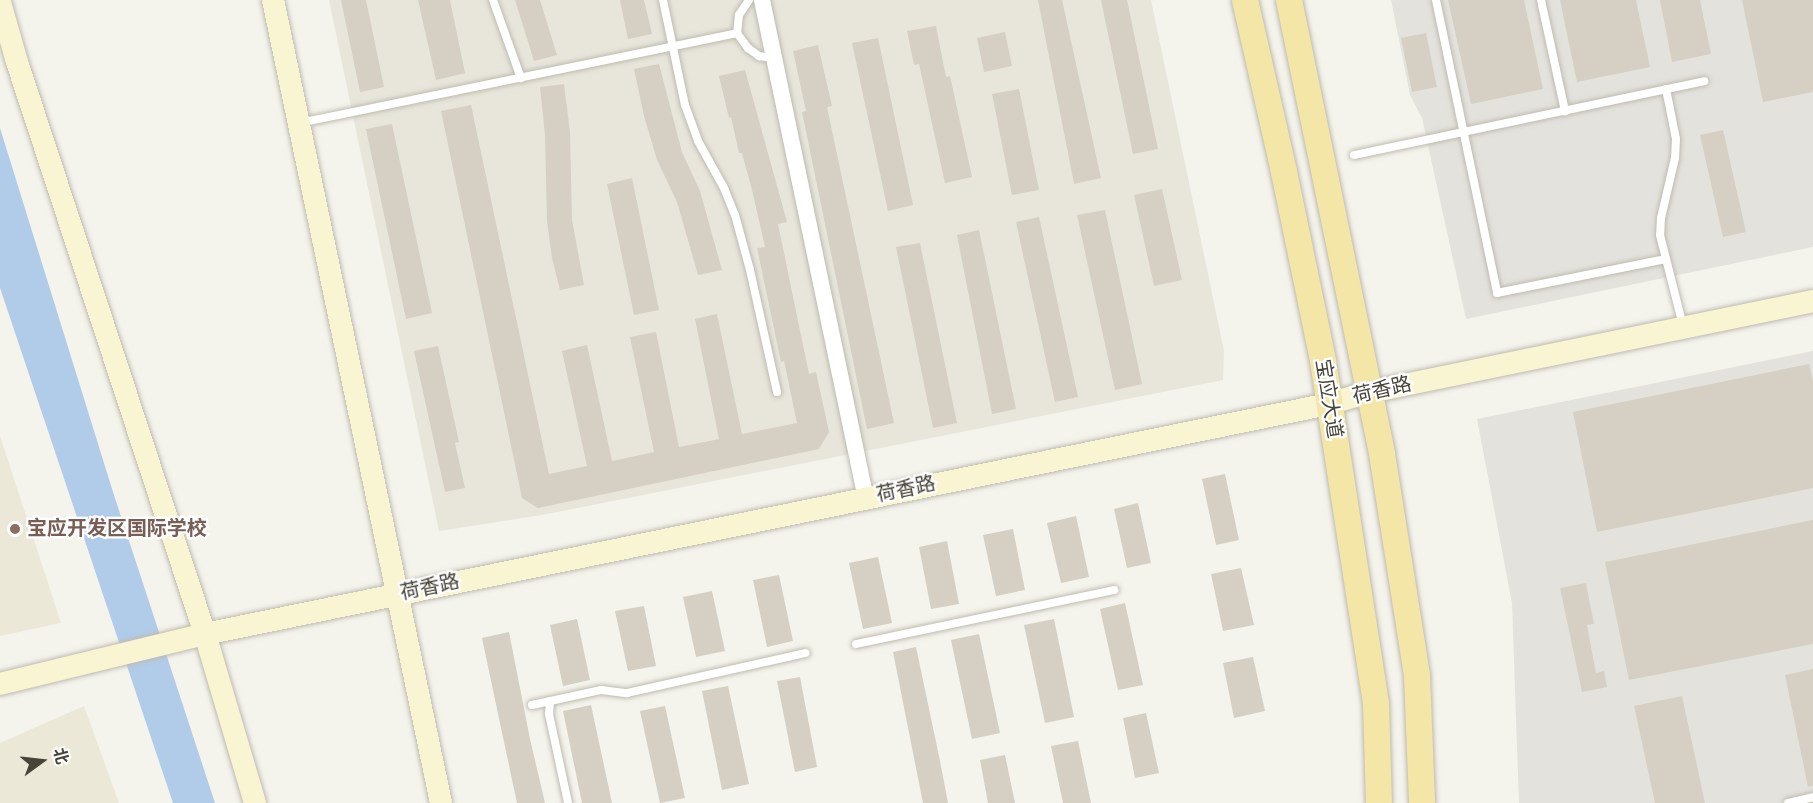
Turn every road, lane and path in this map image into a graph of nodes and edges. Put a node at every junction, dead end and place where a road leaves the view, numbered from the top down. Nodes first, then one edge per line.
1 (273, 0) edge
2 (493, 0) edge
3 (663, 0) edge
4 (749, 0) edge
5 (762, 0) edge
6 (1245, 0) edge
7 (1289, 0) edge
8 (1436, 0) edge
9 (1541, 0) edge
10 (0, 2) edge
11 (737, 33) junction
12 (672, 47) junction
13 (774, 58) junction
14 (520, 78) junction
15 (1704, 81) dead end
16 (1666, 89) junction
17 (1565, 111) junction
18 (299, 123) junction
19 (1464, 132) junction
20 (1354, 155) dead end
21 (1666, 259) junction
22 (1813, 301) edge
23 (1683, 328) junction
24 (777, 392) dead end
25 (1370, 392) junction
26 (1328, 404) junction
27 (866, 499) junction
28 (1114, 590) dead end
29 (398, 594) junction
30 (205, 634) junction
31 (856, 644) dead end
32 (806, 653) dead end
33 (0, 684) edge
34 (550, 701) junction
35 (532, 705) dead end
36 (1813, 797) edge
37 (255, 803) edge
38 (441, 803) edge
39 (568, 803) edge
40 (1378, 803) edge
41 (1422, 803) edge
42 (1788, 803) edge

1 - 18 street
2 - 14 lane
3 - 12 lane
4 - 11 lane
5 - 13 street
6 - 26 main road, 宝应大道
7 - 25 main road
8 - 19 lane
9 - 17 lane
10 - 30 street
11 - 12 lane
11 - 13 lane
12 - 14 lane
12 - 24 lane
13 - 27 street
14 - 18 lane
15 - 16 lane
16 - 17 lane
16 - 21 lane
17 - 19 lane
18 - 29 street
19 - 20 lane
19 - 21 lane
21 - 23 lane
22 - 23 street, 荷香路
23 - 25 street, 荷香路
25 - 26 street, 荷香路
25 - 41 main road
26 - 27 street, 荷香路
26 - 40 main road, 宝应大道
27 - 29 street, 荷香路
28 - 31 lane
29 - 30 street, 荷香路
29 - 38 street
30 - 33 street, 荷香路
30 - 37 street
32 - 34 lane
34 - 35 lane
34 - 39 lane
36 - 42 lane

